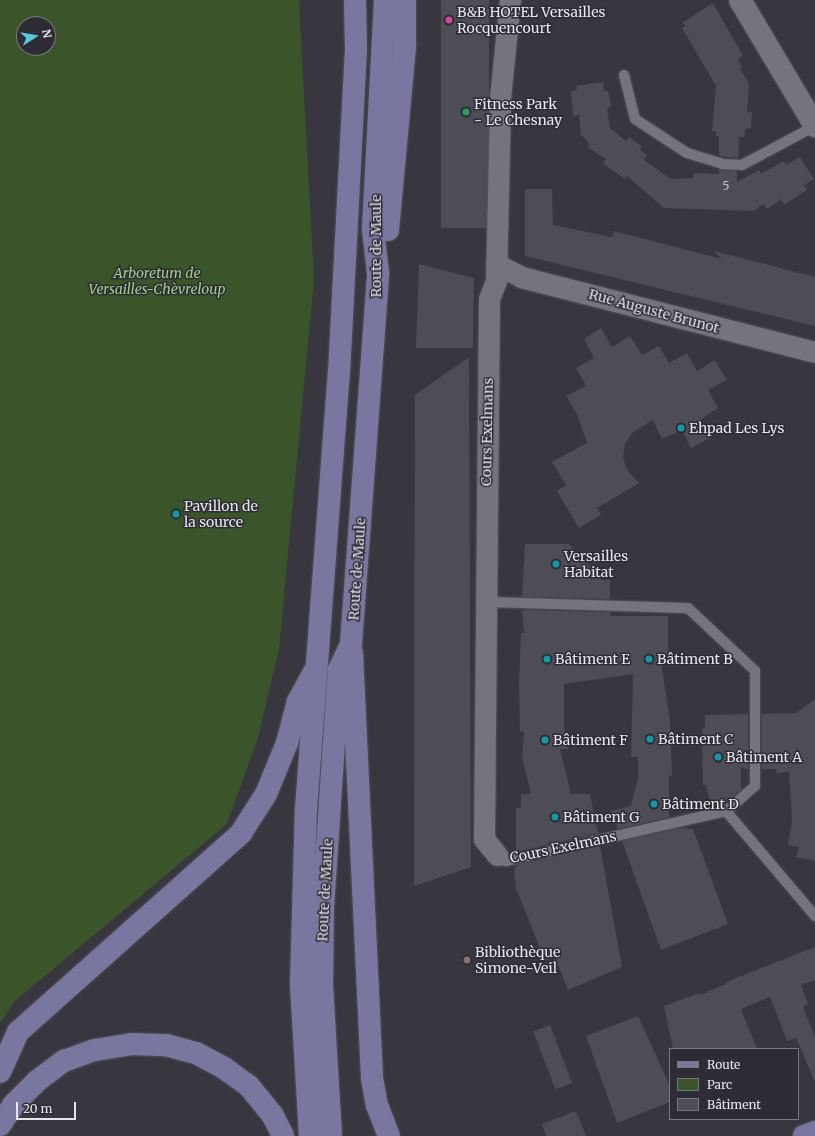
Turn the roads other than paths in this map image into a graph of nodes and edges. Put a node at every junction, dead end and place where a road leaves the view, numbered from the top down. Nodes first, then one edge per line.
1 (355, 0) edge
2 (384, 0) edge
3 (405, 0) edge
4 (510, 0) edge
5 (740, 0) edge
6 (624, 75) dead end
7 (815, 126) edge
8 (496, 264) junction
9 (378, 273) junction
10 (815, 352) edge
11 (486, 602) junction
12 (351, 644) junction
13 (318, 664) junction
14 (726, 811) junction
15 (497, 855) joint
16 (815, 916) edge
17 (0, 1072) edge
18 (0, 1125) edge
19 (815, 1132) edge
20 (283, 1136) edge
21 (310, 1136) edge
22 (331, 1136) edge
23 (389, 1136) edge
24 (804, 1136) edge

1 - 13 main road, Route de Maule
2 - 9 main road, Route de Maule
3 - 9 main road
4 - 8 street, Cours Exelmans
5 - 7 street
6 - 7 lane
8 - 10 street, Rue Auguste Brunot
8 - 11 street, Cours Exelmans
9 - 12 main road, Route de Maule
11 - 14 lane, Cours Exelmans
11 - 15 street, Cours Exelmans
12 - 22 main road, Route de Maule
12 - 23 main road
13 - 17 main road
13 - 21 main road, Route de Maule
14 - 15 lane, Cours Exelmans
14 - 16 lane
18 - 20 main road
19 - 24 main road

